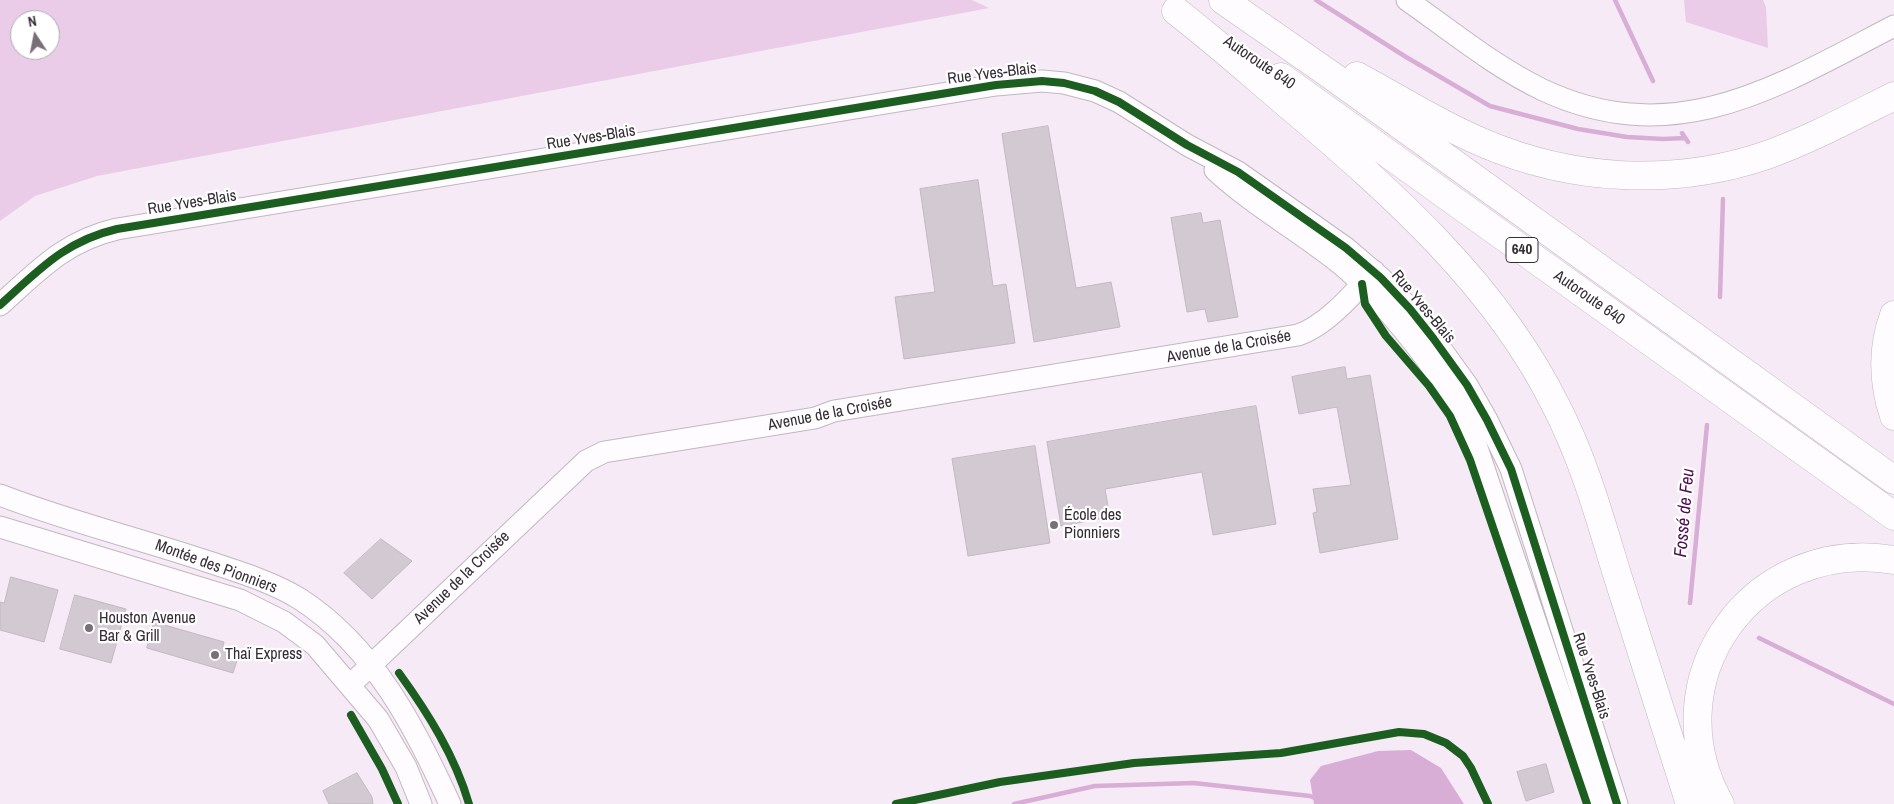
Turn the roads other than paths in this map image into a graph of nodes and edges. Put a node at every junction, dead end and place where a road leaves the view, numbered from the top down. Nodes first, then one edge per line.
1 (1407, 0) edge
2 (1167, 5) edge
3 (1234, 8) edge
4 (1894, 26) edge
5 (1894, 96) edge
6 (1368, 278) junction
7 (0, 305) edge
8 (1894, 316) edge
9 (1894, 416) edge
10 (1894, 480) edge
11 (0, 495) edge
12 (1894, 516) edge
13 (0, 527) edge
14 (1894, 560) edge
15 (370, 664) junction
16 (350, 685) junction
17 (421, 804) edge
18 (450, 804) edge
19 (1596, 804) edge
20 (1616, 804) edge
21 (1690, 804) edge
22 (1720, 804) edge

1 - 4 street
2 - 12 highway, Autoroute 640 / 640
2 - 21 highway
3 - 5 highway
3 - 10 highway, Autoroute 640 / 640
6 - 7 street, Rue Yves-Blais
6 - 15 street, Avenue de la Croisée
6 - 19 street, Rue Yves-Blais
6 - 20 street, Rue Yves-Blais
8 - 9 highway
11 - 15 street, Montée des Pionniers
13 - 16 street, Montée des Pionniers
14 - 22 highway
15 - 16 street, Avenue de la Croisée
15 - 18 street, Montée des Pionniers
16 - 17 street, Montée des Pionniers

